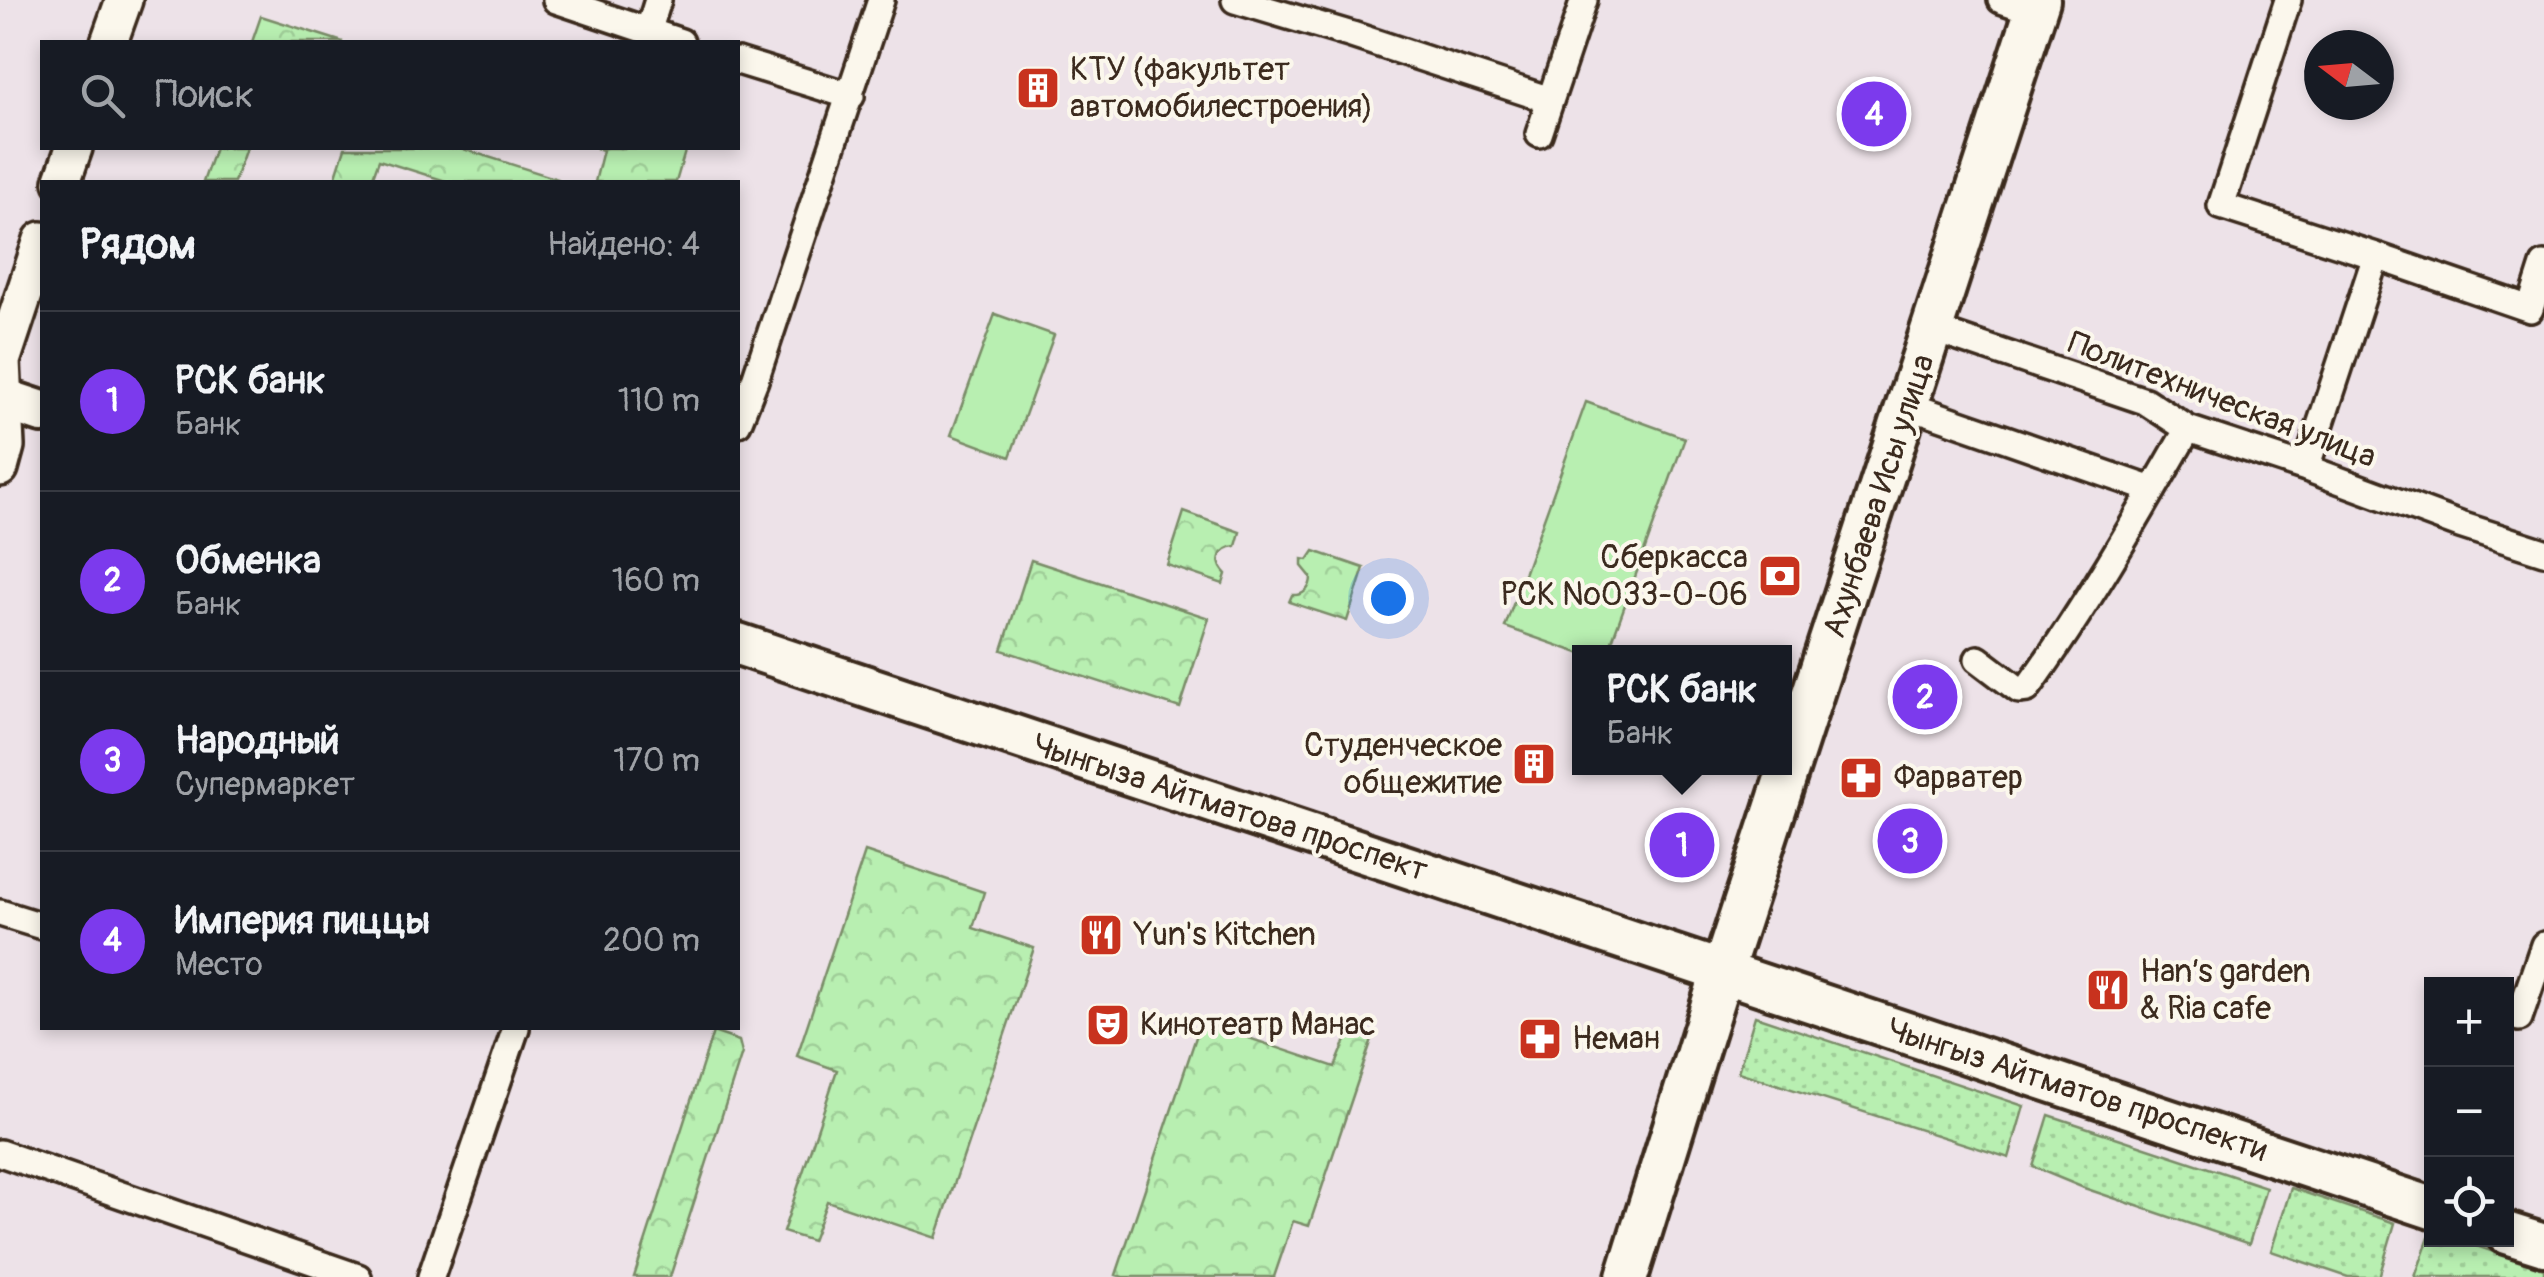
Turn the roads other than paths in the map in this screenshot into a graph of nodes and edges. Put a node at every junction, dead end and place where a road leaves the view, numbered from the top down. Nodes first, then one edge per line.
1 (124, 0) edge
2 (556, 0) edge
3 (658, 0) edge
4 (882, 0) edge
5 (1235, 0) edge
6 (1584, 0) edge
7 (2288, 0) edge
8 (2025, 4) edge
9 (648, 32) junction
10 (110, 40) edge
11 (674, 40) edge
12 (740, 62) edge
13 (850, 96) junction
14 (1550, 100) junction
15 (1539, 134) dead end
16 (73, 150) edge
17 (63, 180) edge
18 (40, 246) edge
19 (2376, 256) junction
20 (2544, 265) edge
21 (1932, 329) junction
22 (2, 399) edge
23 (1908, 405) junction
24 (40, 411) edge
25 (740, 418) edge
26 (2188, 428) junction
27 (0, 468) edge
28 (2306, 468) junction
29 (2153, 490) junction
30 (2544, 552) edge
31 (740, 645) edge
32 (1978, 659) dead end
33 (1792, 759) edge
34 (1787, 775) edge
35 (0, 913) edge
36 (40, 925) edge
37 (2544, 945) edge
38 (1722, 972) junction
39 (2520, 1018) dead end
40 (515, 1030) edge
41 (0, 1153) edge
42 (2424, 1205) edge
43 (2514, 1236) edge
44 (2544, 1245) edge
45 (358, 1277) edge
46 (431, 1277) edge
47 (1627, 1277) edge

1 - 10 street
2 - 9 street
3 - 9 street
4 - 13 street
5 - 14 street
6 - 14 street
7 - 19 street
8 - 21 main road, Ахунбаева Исы улица
9 - 11 street
12 - 13 street
13 - 25 street
14 - 15 street
16 - 17 street
18 - 22 street
19 - 20 street
19 - 28 street
21 - 23 main road, Ахунбаева Исы улица
21 - 26 street, Политехническая улица
22 - 24 main road
22 - 27 street
23 - 29 street
23 - 33 main road, Ахунбаева Исы улица
26 - 28 street, Политехническая улица
26 - 29 street
28 - 30 street, Политехническая улица
29 - 32 street
31 - 38 main road, Чынгыза Айтматова проспект
34 - 38 main road, Ахунбаева Исы улица
35 - 36 street
37 - 39 street
38 - 42 main road, Чынгыз Айтматов проспекти
38 - 47 main road, Ахунбаева Исы улица
40 - 46 street
41 - 45 street
43 - 44 main road

